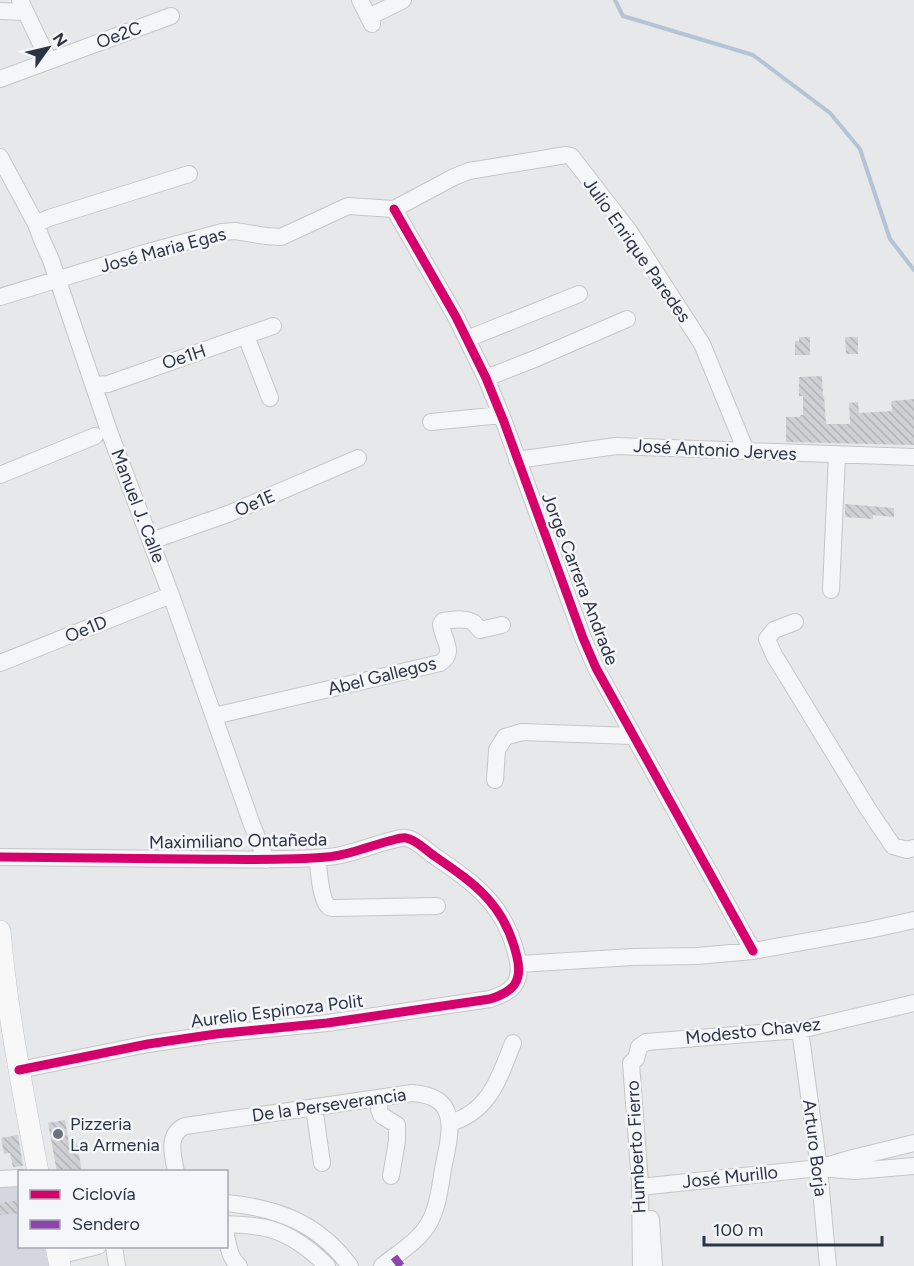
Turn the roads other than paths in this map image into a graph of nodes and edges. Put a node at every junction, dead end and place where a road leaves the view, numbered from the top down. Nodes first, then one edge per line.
1 (360, 0) edge
2 (403, 0) edge
3 (22, 6) edge
4 (0, 11) edge
5 (171, 16) dead end
6 (49, 61) junction
7 (0, 79) edge
8 (0, 157) edge
9 (189, 174) dead end
10 (394, 209) junction
11 (36, 224) junction
12 (57, 278) junction
13 (579, 294) dead end
14 (1, 295) edge
15 (627, 319) dead end
16 (273, 326) dead end
17 (246, 336) junction
18 (467, 339) junction
19 (486, 378) junction
20 (94, 385) junction
21 (270, 398) dead end
22 (501, 415) junction
23 (431, 422) dead end
24 (95, 436) dead end
25 (746, 451) junction
26 (837, 455) junction
27 (358, 458) dead end
28 (914, 458) edge
29 (517, 460) junction
30 (0, 475) edge
31 (151, 541) junction
32 (831, 590) dead end
33 (171, 595) junction
34 (795, 622) dead end
35 (502, 626) dead end
36 (0, 663) edge
37 (214, 716) junction
38 (632, 736) junction
39 (495, 780) dead end
40 (914, 848) edge
41 (0, 858) edge
42 (318, 858) junction
43 (266, 860) junction
44 (436, 906) dead end
45 (914, 920) edge
46 (0, 931) edge
47 (753, 951) junction
48 (519, 964) junction
49 (2, 968) edge
50 (914, 1003) edge
51 (800, 1030) junction
52 (513, 1043) dead end
53 (636, 1059) joint
54 (19, 1070) junction
55 (380, 1098) junction
56 (314, 1107) junction
57 (450, 1123) junction
58 (914, 1143) edge
59 (322, 1163) dead end
60 (914, 1166) edge
61 (819, 1168) junction
62 (39, 1170) edge
63 (176, 1170) edge
64 (391, 1176) dead end
65 (18, 1178) edge
66 (0, 1179) edge
67 (645, 1186) junction
68 (228, 1203) edge
69 (228, 1224) edge
70 (228, 1245) edge
71 (90, 1248) edge
72 (114, 1248) edge
73 (58, 1256) edge
74 (392, 1263) edge
75 (117, 1266) edge
76 (239, 1266) edge
77 (327, 1266) edge
78 (350, 1266) edge
79 (641, 1266) edge
80 (654, 1266) edge
81 (828, 1266) edge

1 - 2 street
3 - 4 street
3 - 6 street
5 - 6 street, Oe2C
6 - 7 street, Oe2C
8 - 11 street, Manuel J. Calle
9 - 11 street
10 - 12 street, José Maria Egas
10 - 18 street, Jorge Carrera Andrade
10 - 25 street, Julio Enrique Paredes
11 - 12 street, Manuel J. Calle
12 - 14 street, José Maria Egas
12 - 20 street, Manuel J. Calle
13 - 18 street
15 - 19 street
16 - 17 street, Oe1H
17 - 20 street, Oe1H
17 - 21 street
18 - 19 street, Jorge Carrera Andrade
19 - 22 street, Jorge Carrera Andrade
20 - 31 street, Manuel J. Calle
22 - 23 street
22 - 29 street, Jorge Carrera Andrade
24 - 30 street
25 - 26 street, José Antonio Jerves
25 - 29 street, José Antonio Jerves
26 - 28 street, José Antonio Jerves
26 - 32 street
27 - 31 street, Oe1E
29 - 38 street, Jorge Carrera Andrade
31 - 33 street, Manuel J. Calle
33 - 36 street, Oe1D
33 - 37 street, Manuel J. Calle
34 - 40 street
35 - 37 street, Abel Gallegos
37 - 43 street, Manuel J. Calle
38 - 39 street
38 - 47 street, Jorge Carrera Andrade
41 - 43 street, Maximiliano Ontañeda
42 - 43 street, Maximiliano Ontañeda
42 - 44 street
42 - 48 street, Maximiliano Ontañeda
45 - 47 street
46 - 49 main road
47 - 48 street
48 - 54 street, Aurelio Espinoza Polit
49 - 54 main road
50 - 51 street, Modesto Chavez
51 - 53 street, Modesto Chavez
51 - 61 street, Arturo Borja
52 - 57 street
53 - 67 street, Humberto Fierro
54 - 62 main road
55 - 56 street, De la Perseverancia
55 - 57 street, De la Perseverancia
55 - 64 street
56 - 59 street
56 - 63 street, De la Perseverancia
57 - 74 street
58 - 61 street, José Murillo
60 - 61 street, José Murillo
61 - 67 street, José Murillo
61 - 81 street, Arturo Borja
65 - 66 street
67 - 79 street, Humberto Fierro
67 - 80 street, Humberto Fierro
68 - 78 street
69 - 77 street
70 - 76 street
71 - 73 street
72 - 75 street

